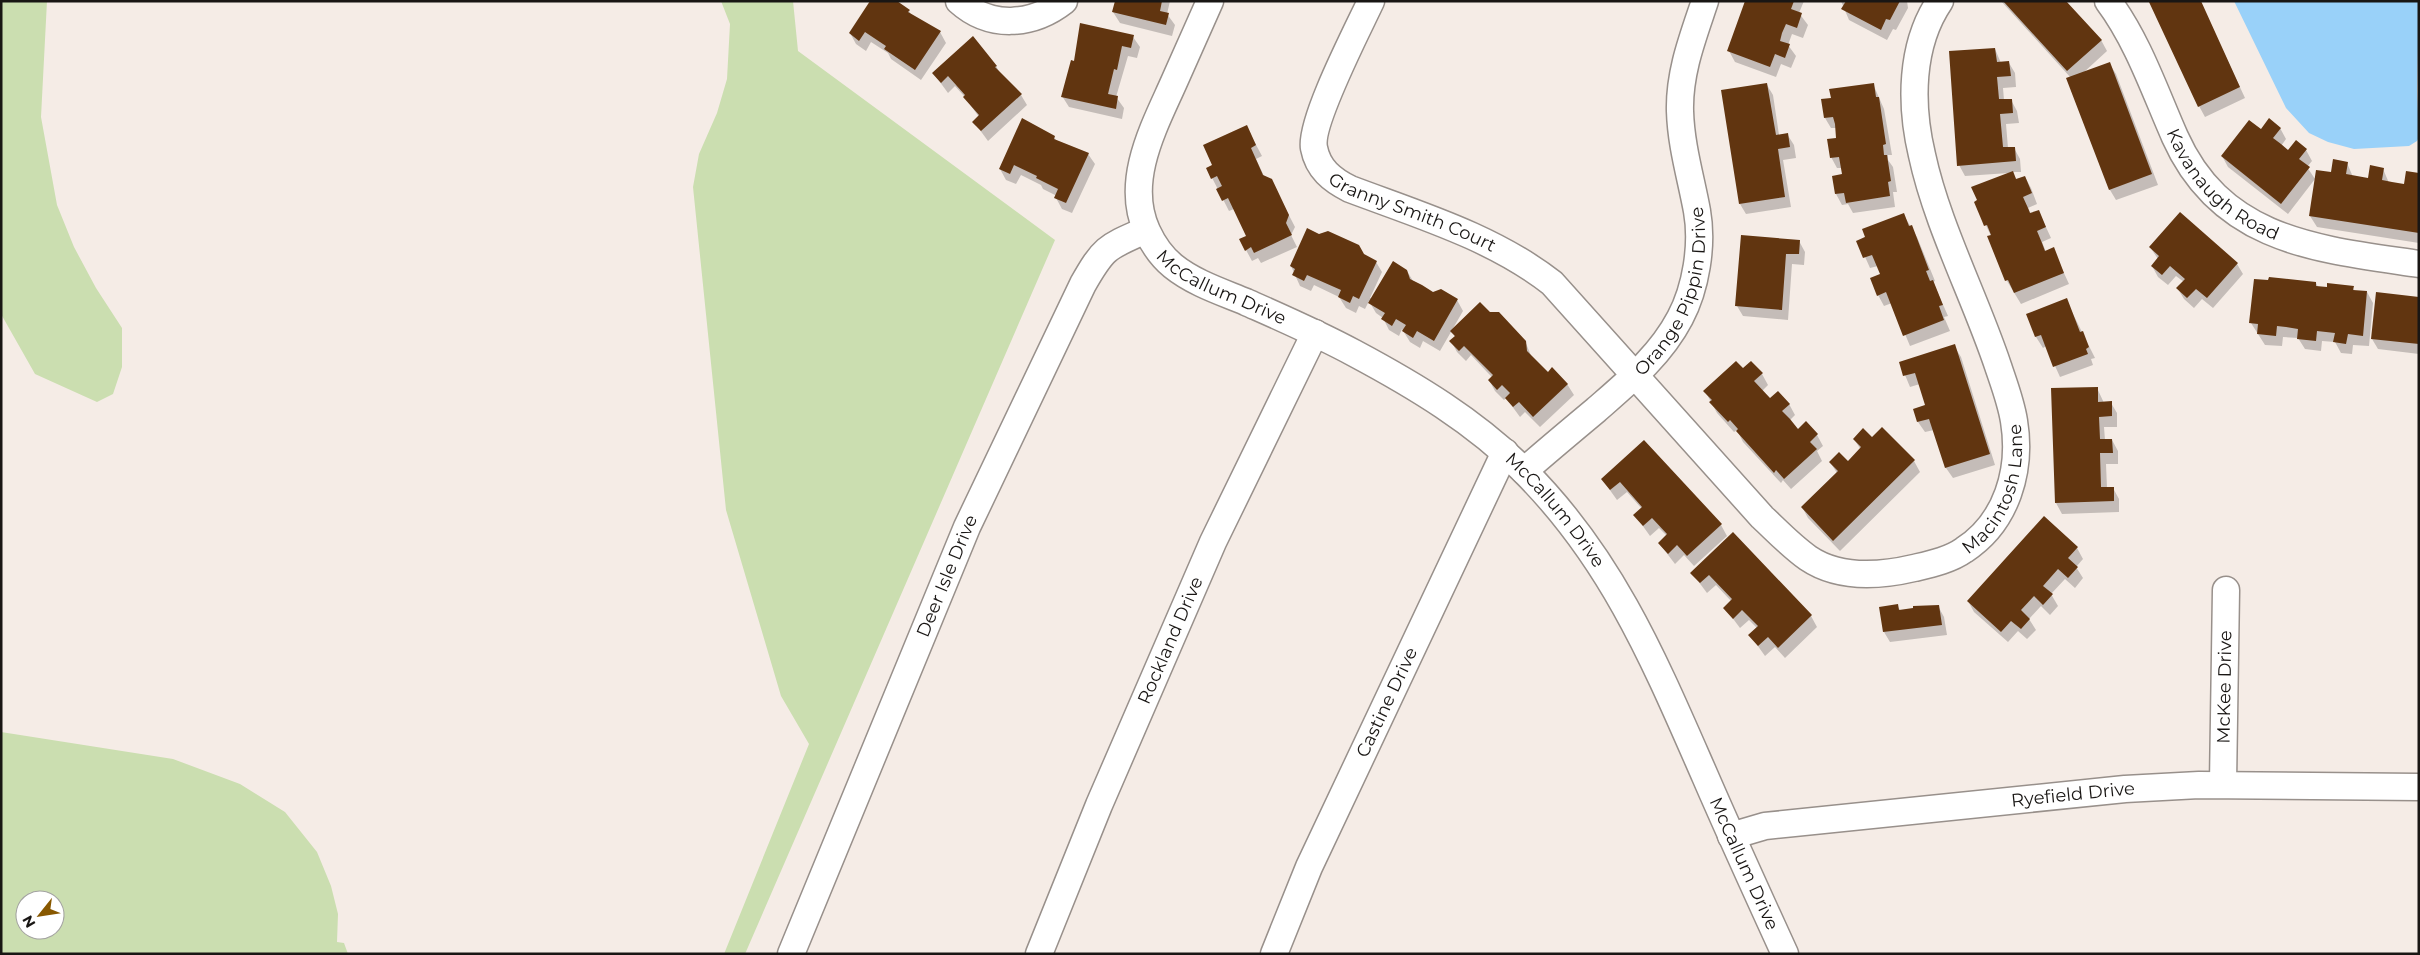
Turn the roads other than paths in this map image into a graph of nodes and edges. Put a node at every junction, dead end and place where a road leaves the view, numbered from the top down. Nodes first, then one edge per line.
1 (959, 1) edge
2 (1064, 1) edge
3 (1210, 1) edge
4 (1371, 1) edge
5 (1705, 1) edge
6 (1940, 1) edge
7 (2108, 1) edge
8 (1146, 230) junction
9 (2419, 264) edge
10 (1314, 333) junction
11 (1635, 376) junction
12 (1505, 452) junction
13 (1524, 471) junction
14 (2226, 590) dead end
15 (2223, 783) junction
16 (2419, 787) edge
17 (1730, 836) junction
18 (791, 954) edge
19 (1039, 954) edge
20 (1274, 954) edge
21 (1785, 954) edge

1 - 2 street
3 - 8 street
4 - 11 street, Granny Smith Court
5 - 11 street, Orange Pippin Drive
6 - 11 street, Macintosh Lane
7 - 9 street, Kavanaugh Road
8 - 10 street, McCallum Drive
8 - 18 street, Deer Isle Drive
10 - 12 street, McCallum Drive
10 - 19 street, Rockland Drive
11 - 13 street, Orange Pippin Drive
12 - 13 street, McCallum Drive
12 - 20 street, Castine Drive
13 - 17 street, McCallum Drive
14 - 15 street, McKee Drive
15 - 16 street, Ryefield Drive
15 - 17 street, Ryefield Drive
17 - 21 street, McCallum Drive

